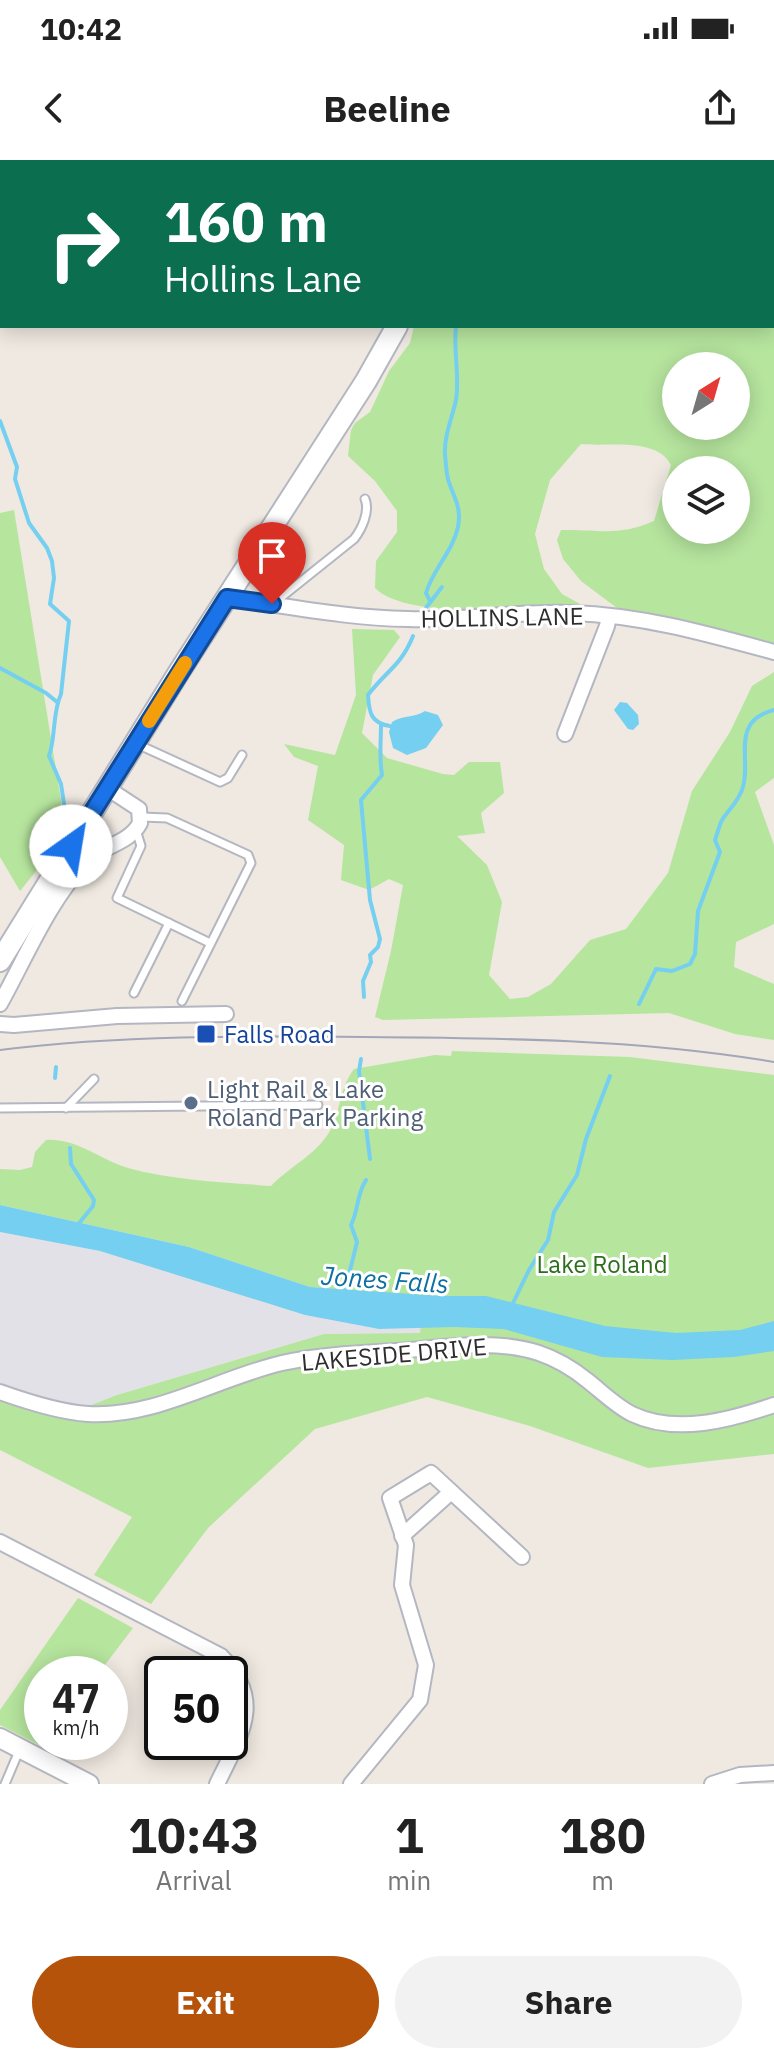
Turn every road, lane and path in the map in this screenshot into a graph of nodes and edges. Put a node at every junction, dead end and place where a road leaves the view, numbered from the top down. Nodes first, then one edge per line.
1 (396, 328) edge
2 (365, 499) dead end
3 (227, 598) junction
4 (272, 604) junction
5 (609, 616) junction
6 (774, 652) edge
7 (565, 734) dead end
8 (135, 743) junction
9 (242, 755) dead end
10 (107, 788) junction
11 (139, 824) junction
12 (169, 923) junction
13 (210, 943) junction
14 (0, 961) edge
15 (134, 993) dead end
16 (182, 1001) dead end
17 (0, 1004) edge
18 (226, 1014) dead end
19 (0, 1024) edge
20 (94, 1079) dead end
21 (318, 1105) dead end
22 (0, 1108) edge
23 (66, 1108) junction
24 (0, 1392) edge
25 (774, 1405) edge
26 (451, 1492) junction
27 (402, 1536) junction
28 (0, 1542) edge
29 (522, 1557) dead end
30 (0, 1738) edge
31 (20, 1749) junction
32 (774, 1773) edge
33 (5, 1784) edge
34 (89, 1784) edge
35 (217, 1784) edge
36 (351, 1784) edge
37 (712, 1784) edge

1 - 3 main road
2 - 4 lane
3 - 4 street, HOLLINS LANE
3 - 8 main road
4 - 5 street, HOLLINS LANE
5 - 6 street, HOLLINS LANE
5 - 7 street
8 - 9 lane
8 - 10 main road
10 - 11 street
10 - 14 main road
11 - 12 lane
11 - 13 lane
11 - 17 street
12 - 13 lane
12 - 15 lane
13 - 16 lane
18 - 19 street
20 - 23 lane
21 - 23 lane
22 - 23 lane
24 - 25 street, LAKESIDE DRIVE
26 - 27 street
26 - 27 street
26 - 29 street
27 - 36 street
28 - 35 street
30 - 31 street
31 - 33 lane
31 - 34 street
32 - 37 street

